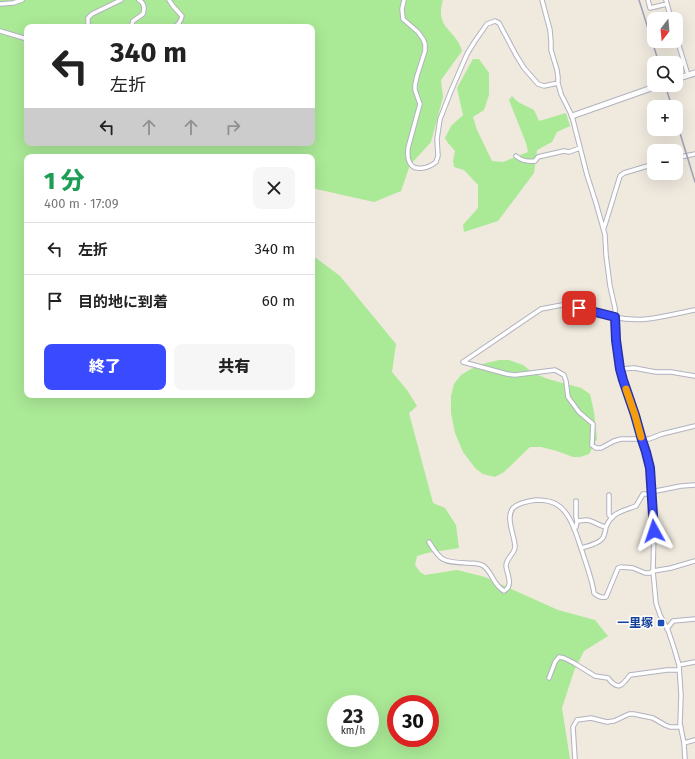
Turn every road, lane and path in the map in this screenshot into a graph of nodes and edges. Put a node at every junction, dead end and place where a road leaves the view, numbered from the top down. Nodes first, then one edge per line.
1 (22, 0) edge
2 (121, 0) edge
3 (138, 0) edge
4 (169, 0) edge
5 (404, 0) edge
6 (542, 0) edge
7 (648, 0) edge
8 (667, 2) edge
9 (0, 4) edge
10 (669, 12) edge
11 (88, 24) edge
12 (132, 24) edge
13 (178, 24) edge
14 (0, 31) edge
15 (24, 38) edge
16 (680, 48) edge
17 (695, 73) edge
18 (688, 75) junction
19 (683, 77) edge
20 (558, 83) junction
21 (647, 90) edge
22 (572, 116) junction
23 (580, 148) junction
24 (693, 154) edge
25 (516, 156) dead end
26 (683, 156) edge
27 (647, 166) edge
28 (604, 229) junction
29 (695, 310) edge
30 (615, 317) junction
31 (620, 369) junction
32 (695, 376) edge
33 (695, 426) edge
34 (642, 440) junction
35 (695, 485) edge
36 (651, 493) junction
37 (609, 495) dead end
38 (576, 501) dead end
39 (612, 518) junction
40 (577, 521) junction
41 (606, 527) junction
42 (574, 529) junction
43 (429, 542) dead end
44 (581, 548) junction
45 (695, 561) edge
46 (653, 571) junction
47 (695, 619) edge
48 (667, 629) junction
49 (695, 662) edge
50 (679, 668) junction
51 (549, 678) dead end
52 (681, 727) junction
53 (695, 740) edge
54 (684, 743) junction
55 (575, 759) edge
56 (685, 759) edge

1 - 9 street
2 - 11 street
3 - 12 street
4 - 13 street
5 - 20 street
6 - 20 street
7 - 8 street
8 - 10 street
14 - 15 street
16 - 18 street
17 - 18 street
18 - 19 street
20 - 22 street
21 - 22 street
22 - 23 street
23 - 25 street
23 - 28 street
24 - 26 street
27 - 28 street
28 - 30 street
29 - 30 street
30 - 31 street
30 - 34 street
31 - 32 street
31 - 34 street
33 - 34 street
34 - 36 street
35 - 36 street
36 - 39 street
36 - 46 street
37 - 39 street
38 - 40 street
39 - 41 street
40 - 41 street
40 - 42 street
41 - 44 street
42 - 43 street
42 - 44 street
44 - 46 street
45 - 46 street
46 - 48 street
47 - 48 street
48 - 50 street
49 - 50 street
50 - 51 street
50 - 52 street
52 - 54 street
52 - 55 street
53 - 54 street
54 - 56 street

